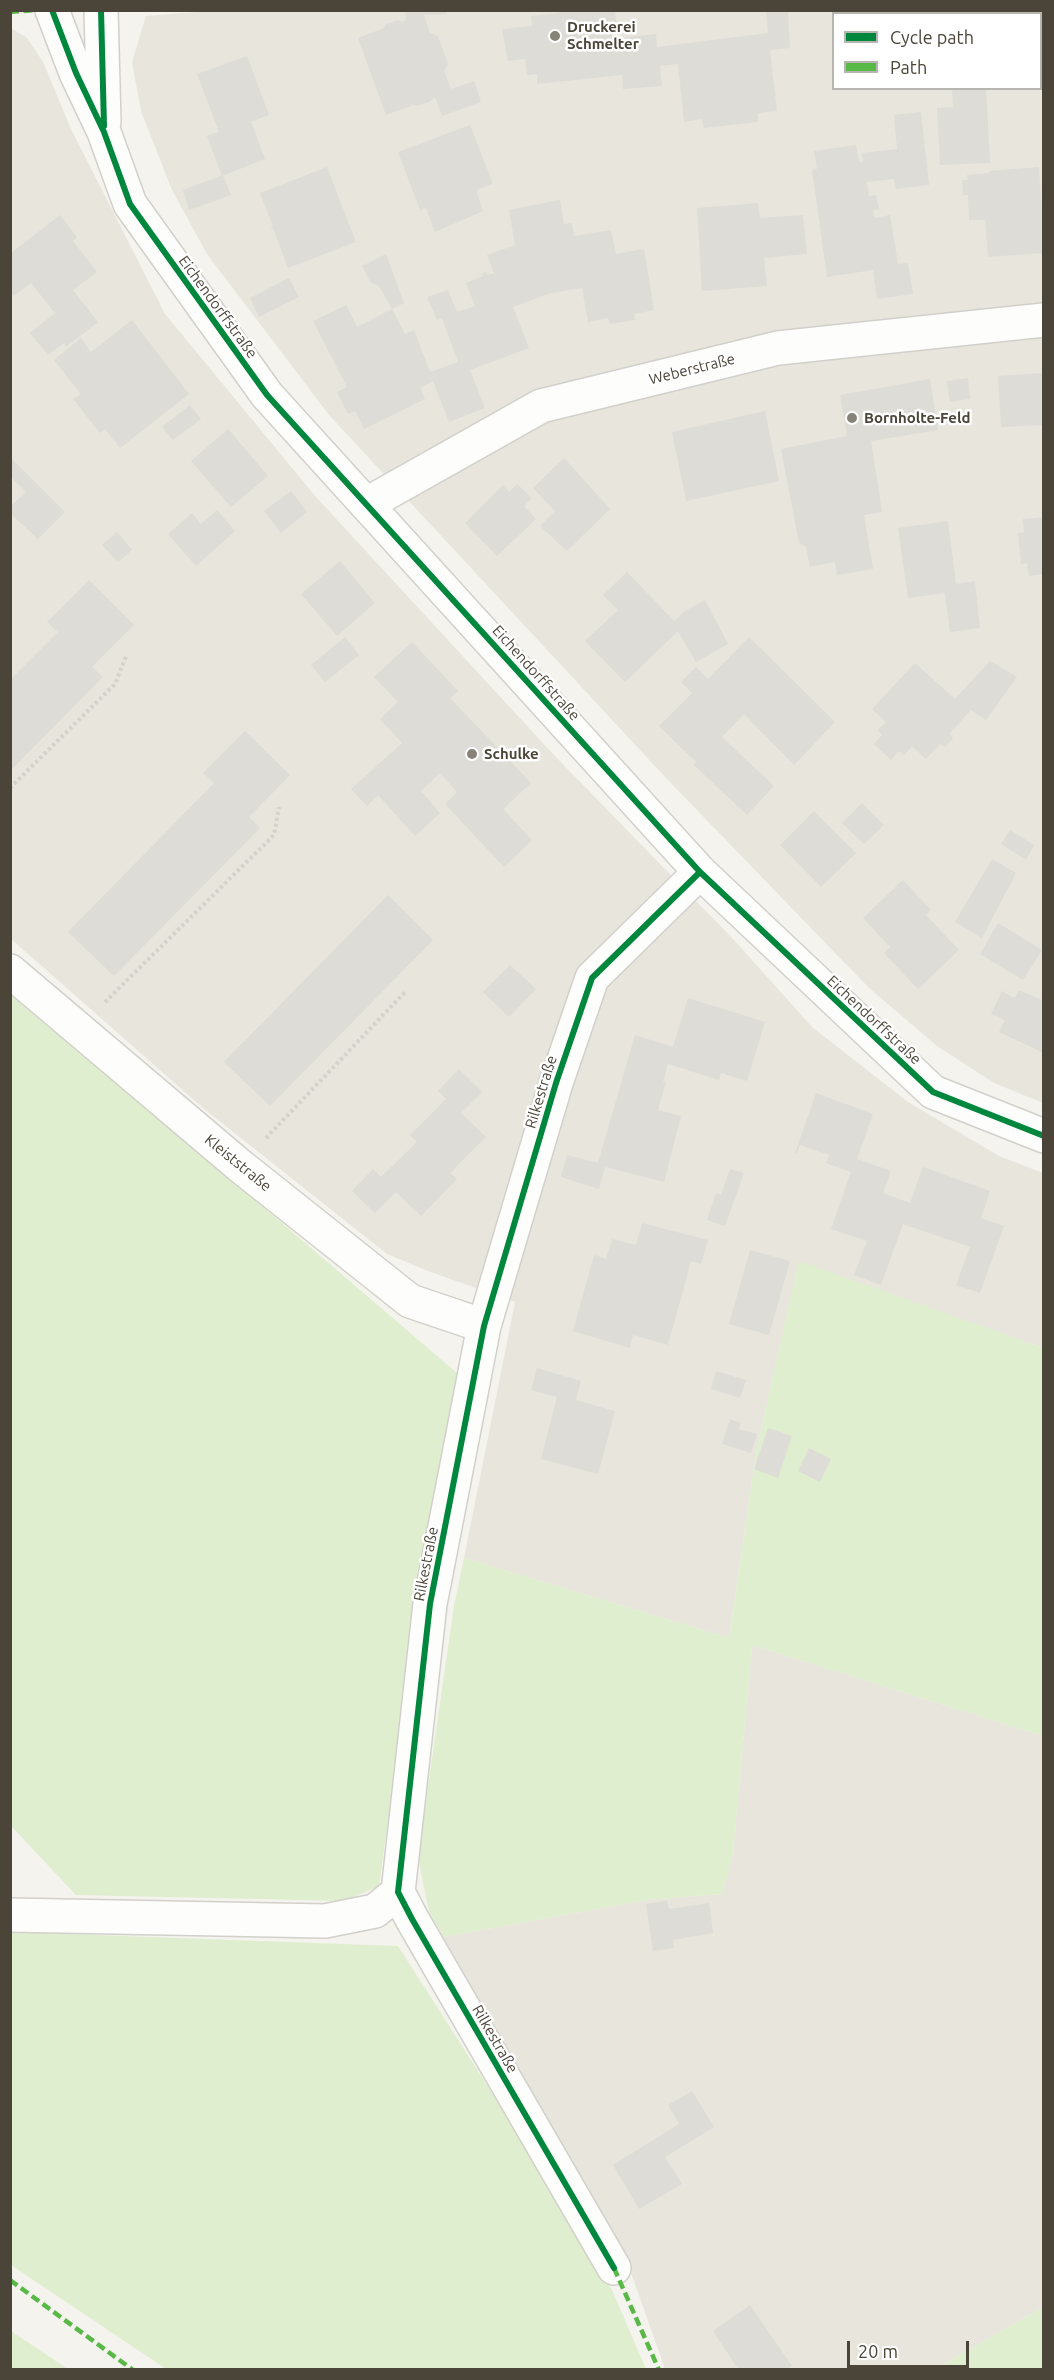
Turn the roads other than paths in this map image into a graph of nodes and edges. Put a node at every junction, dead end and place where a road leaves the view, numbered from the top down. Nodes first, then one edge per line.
1 (52, 10) edge
2 (101, 10) edge
3 (104, 132) junction
4 (1044, 320) edge
5 (367, 504) junction
6 (700, 872) junction
7 (10, 971) edge
8 (1044, 1136) edge
9 (484, 1326) junction
10 (398, 1892) junction
11 (10, 1915) edge
12 (614, 2268) dead end

1 - 3 street, Eichendorffstraße
2 - 3 street, Eichendorffstraße
3 - 5 street, Eichendorffstraße
4 - 5 street, Weberstraße
5 - 6 street, Eichendorffstraße
6 - 8 street, Eichendorffstraße
6 - 9 street, Rilkestraße
7 - 9 street, Kleiststraße
9 - 10 street, Rilkestraße
10 - 11 street
10 - 12 street, Rilkestraße

